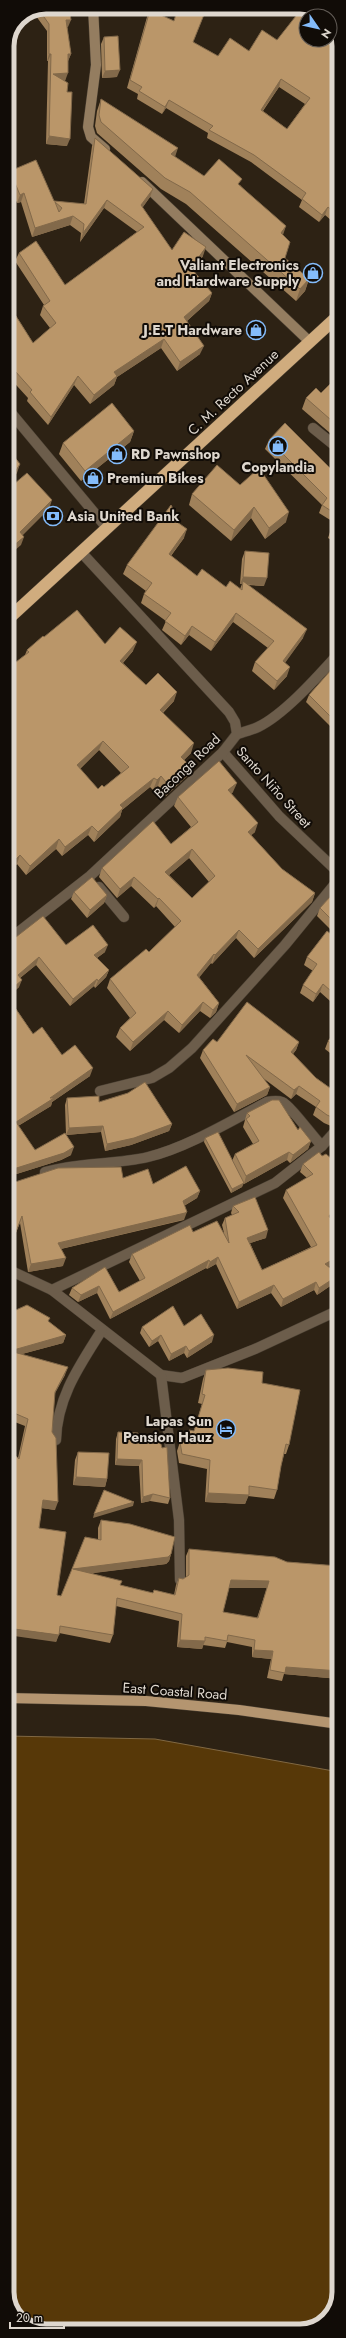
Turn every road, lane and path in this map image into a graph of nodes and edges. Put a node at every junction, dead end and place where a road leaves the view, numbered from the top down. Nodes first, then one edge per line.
1 (93, 14) edge
2 (115, 158) edge
3 (133, 173) edge
4 (332, 322) edge
5 (310, 342) junction
6 (14, 416) edge
7 (313, 428) dead end
8 (332, 443) edge
9 (107, 528) junction
10 (81, 552) junction
11 (14, 614) edge
12 (332, 661) edge
13 (237, 734) junction
14 (223, 752) junction
15 (332, 866) edge
16 (90, 876) junction
17 (332, 888) edge
18 (124, 917) dead end
19 (14, 936) edge
20 (100, 1091) dead end
21 (332, 1135) edge
22 (322, 1146) junction
23 (36, 1175) edge
24 (14, 1272) edge
25 (52, 1290) junction
26 (332, 1313) edge
27 (102, 1330) junction
28 (161, 1375) junction
29 (56, 1440) edge
30 (180, 1580) edge
31 (14, 1698) edge
32 (332, 1723) edge

1 - 2 street
3 - 5 street
4 - 5 highway, C. M. Recto Avenue
5 - 9 highway, C. M. Recto Avenue
6 - 9 street
7 - 8 street
9 - 10 highway, C. M. Recto Avenue
10 - 11 highway, C. M. Recto Avenue
10 - 13 street, Baconga Road
12 - 13 street
13 - 14 street, Baconga Road
14 - 15 street, Santo Niño Street
14 - 16 street, Baconga Road
16 - 18 street
16 - 19 street, Baconga Road
17 - 20 street
21 - 22 street
22 - 23 street
22 - 25 street
24 - 25 street
25 - 27 street
26 - 28 street
27 - 28 street
27 - 29 street
28 - 30 street
31 - 32 main road, East Coastal Road

